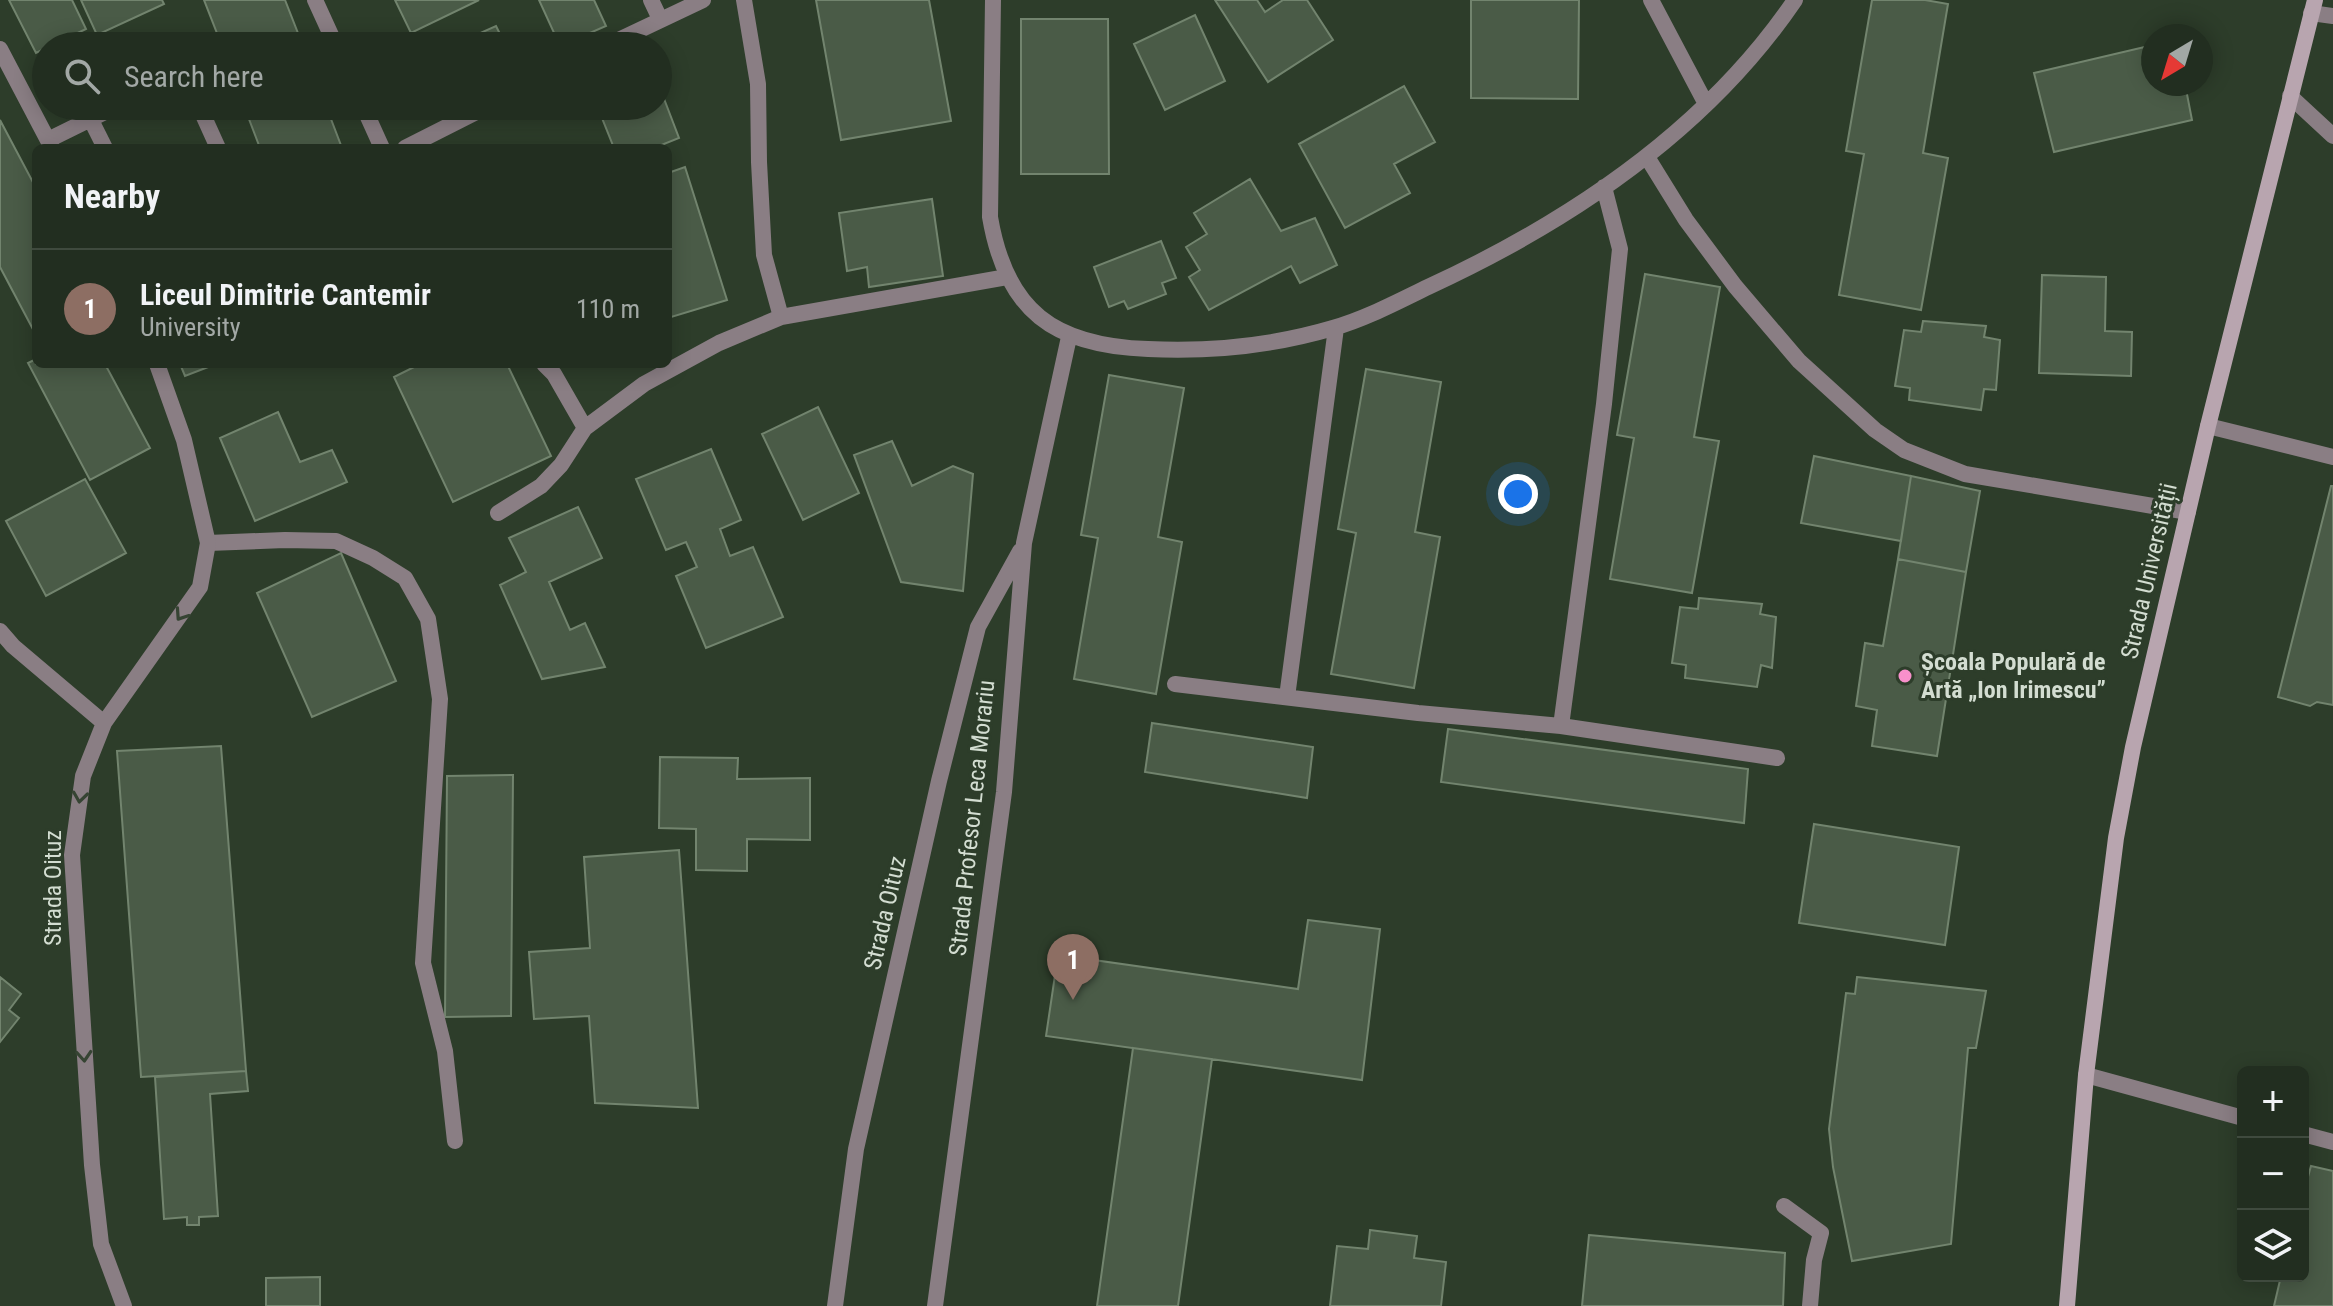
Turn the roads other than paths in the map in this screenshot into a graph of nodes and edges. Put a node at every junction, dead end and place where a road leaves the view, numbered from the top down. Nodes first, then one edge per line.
1 (315, 0) edge
2 (651, 0) edge
3 (703, 0) edge
4 (744, 0) edge
5 (993, 0) edge
6 (1651, 0) edge
7 (1795, 0) edge
8 (2313, 6) edge
9 (2333, 16) edge
10 (660, 19) junction
11 (330, 32) edge
12 (634, 32) edge
13 (0, 49) edge
14 (2290, 96) junction
15 (1706, 104) junction
16 (32, 110) edge
17 (37, 120) edge
18 (91, 120) joint
19 (205, 120) edge
20 (369, 120) edge
21 (460, 120) edge
22 (2333, 136) edge
23 (50, 144) edge
24 (103, 144) edge
25 (216, 144) edge
26 (380, 144) edge
27 (413, 144) edge
28 (1647, 157) junction
29 (1604, 187) junction
30 (1007, 277) junction
31 (781, 317) junction
32 (1336, 328) junction
33 (1069, 337) junction
34 (158, 368) edge
35 (548, 368) edge
36 (2208, 426) junction
37 (585, 428) junction
38 (2333, 457) edge
39 (2188, 512) junction
40 (498, 513) dead end
41 (208, 543) junction
42 (1024, 543) junction
43 (0, 631) edge
44 (7, 650) edge
45 (1175, 684) dead end
46 (1287, 697) junction
47 (104, 723) junction
48 (1561, 726) junction
49 (1777, 758) dead end
50 (2086, 1075) junction
51 (2237, 1116) edge
52 (2309, 1136) edge
53 (455, 1141) dead end
54 (2333, 1142) edge
55 (1784, 1206) dead end
56 (124, 1306) edge
57 (835, 1306) edge
58 (935, 1306) edge
59 (1810, 1306) edge
60 (2067, 1306) edge

1 - 11 street
2 - 10 street
3 - 10 street
4 - 31 street
5 - 30 street
6 - 15 street
7 - 15 street
8 - 9 street
8 - 14 street, Strada Universității
10 - 12 street
13 - 16 street
14 - 22 street
14 - 36 street, Strada Universității
15 - 28 street
17 - 23 street
18 - 23 street
18 - 24 street
19 - 25 street
20 - 26 street
21 - 27 street
28 - 29 street
28 - 39 street
29 - 32 street
29 - 48 street
30 - 31 street
30 - 33 street
31 - 37 street
32 - 33 street
32 - 46 street
33 - 42 street, Strada Profesor Leca Morariu
34 - 41 street, Strada Oituz
35 - 37 street
36 - 38 street
36 - 39 street, Strada Universității
37 - 40 street
39 - 50 street, Strada Universității
41 -> 47 street, Strada Oituz
41 - 53 street
42 - 57 street, Strada Oituz
42 - 58 street, Strada Profesor Leca Morariu
43 - 44 street
44 - 47 street
45 - 46 street
46 - 48 street
47 -> 56 street, Strada Oituz
48 - 49 street
50 - 51 street
50 - 60 street, Strada Universității
52 - 54 street
55 - 59 street

